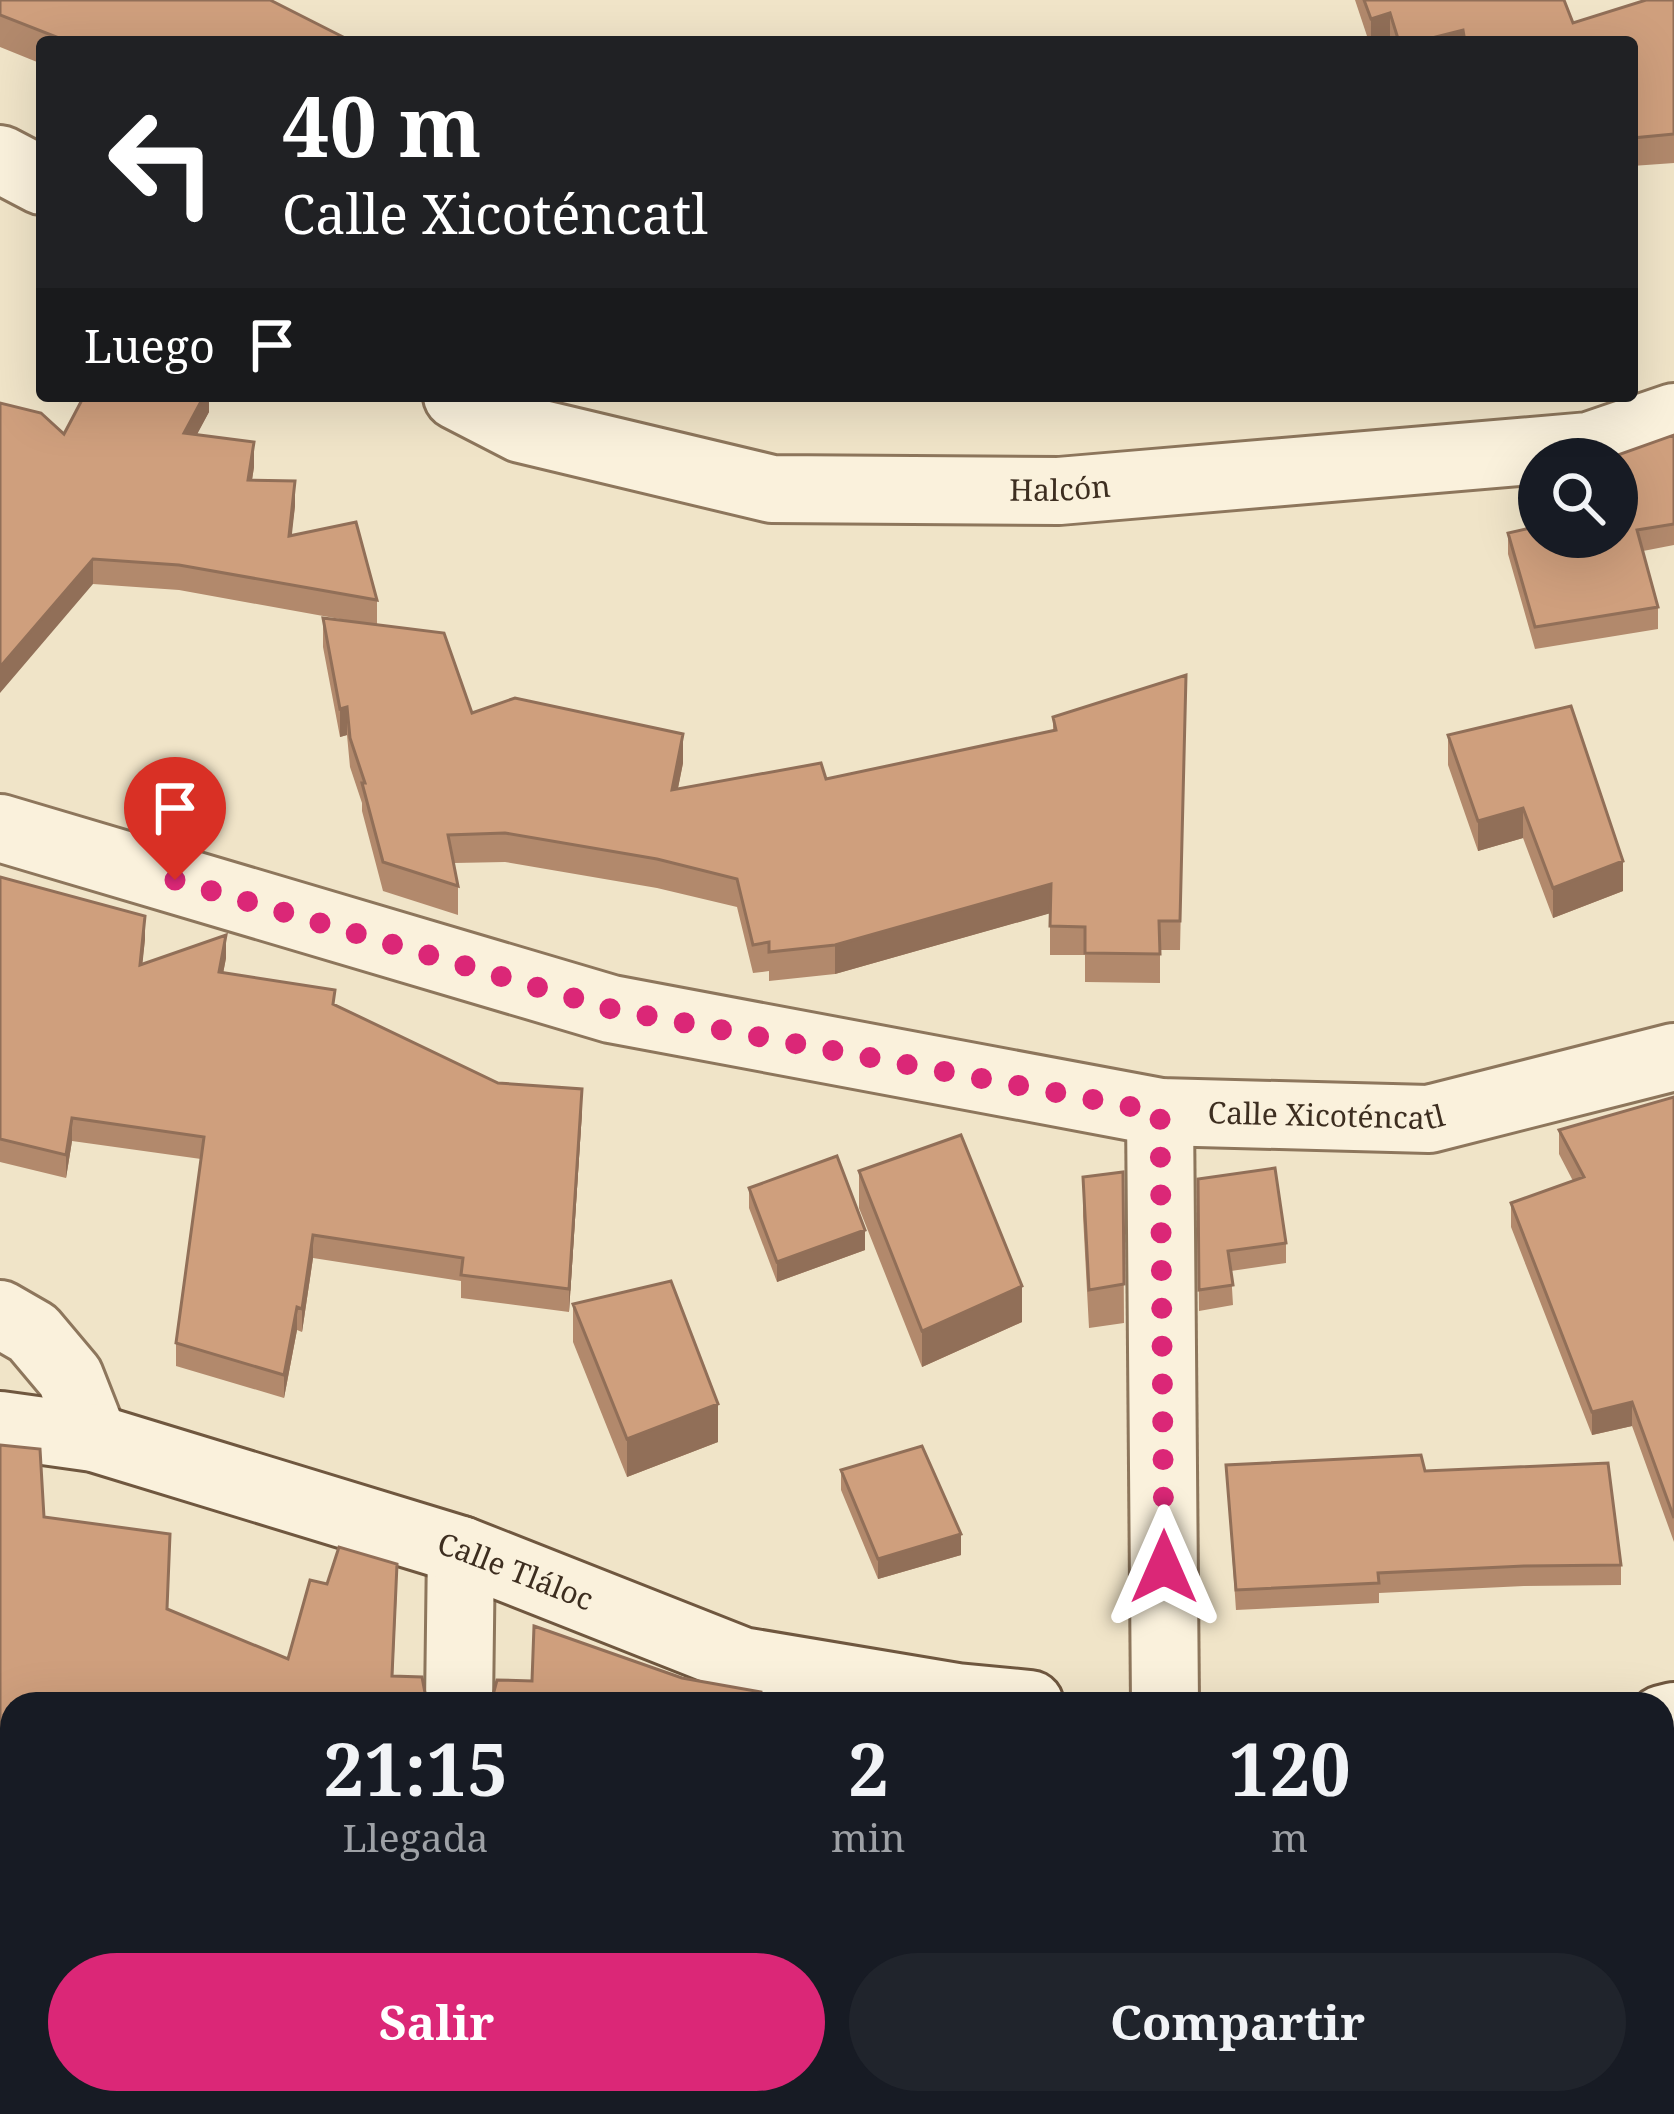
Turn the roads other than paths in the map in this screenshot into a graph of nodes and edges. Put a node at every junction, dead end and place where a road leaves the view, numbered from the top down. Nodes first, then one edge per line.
1 (0, 159) edge
2 (36, 178) edge
3 (468, 402) edge
4 (1674, 417) edge
5 (0, 828) edge
6 (1674, 1057) edge
7 (1160, 1112) junction
8 (0, 1314) edge
9 (0, 1425) edge
10 (94, 1438) junction
11 (460, 1550) junction
12 (459, 1692) edge
13 (927, 1692) edge
14 (1166, 1692) edge

1 - 2 street
3 - 4 street, Halcón
5 - 7 street, Calle Xicoténcatl
6 - 7 street, Calle Xicoténcatl
7 - 14 street
8 - 10 street
9 - 10 street, Calle Tláloc
10 - 11 street, Calle Tláloc
11 - 12 street
11 - 13 street, Calle Tláloc

